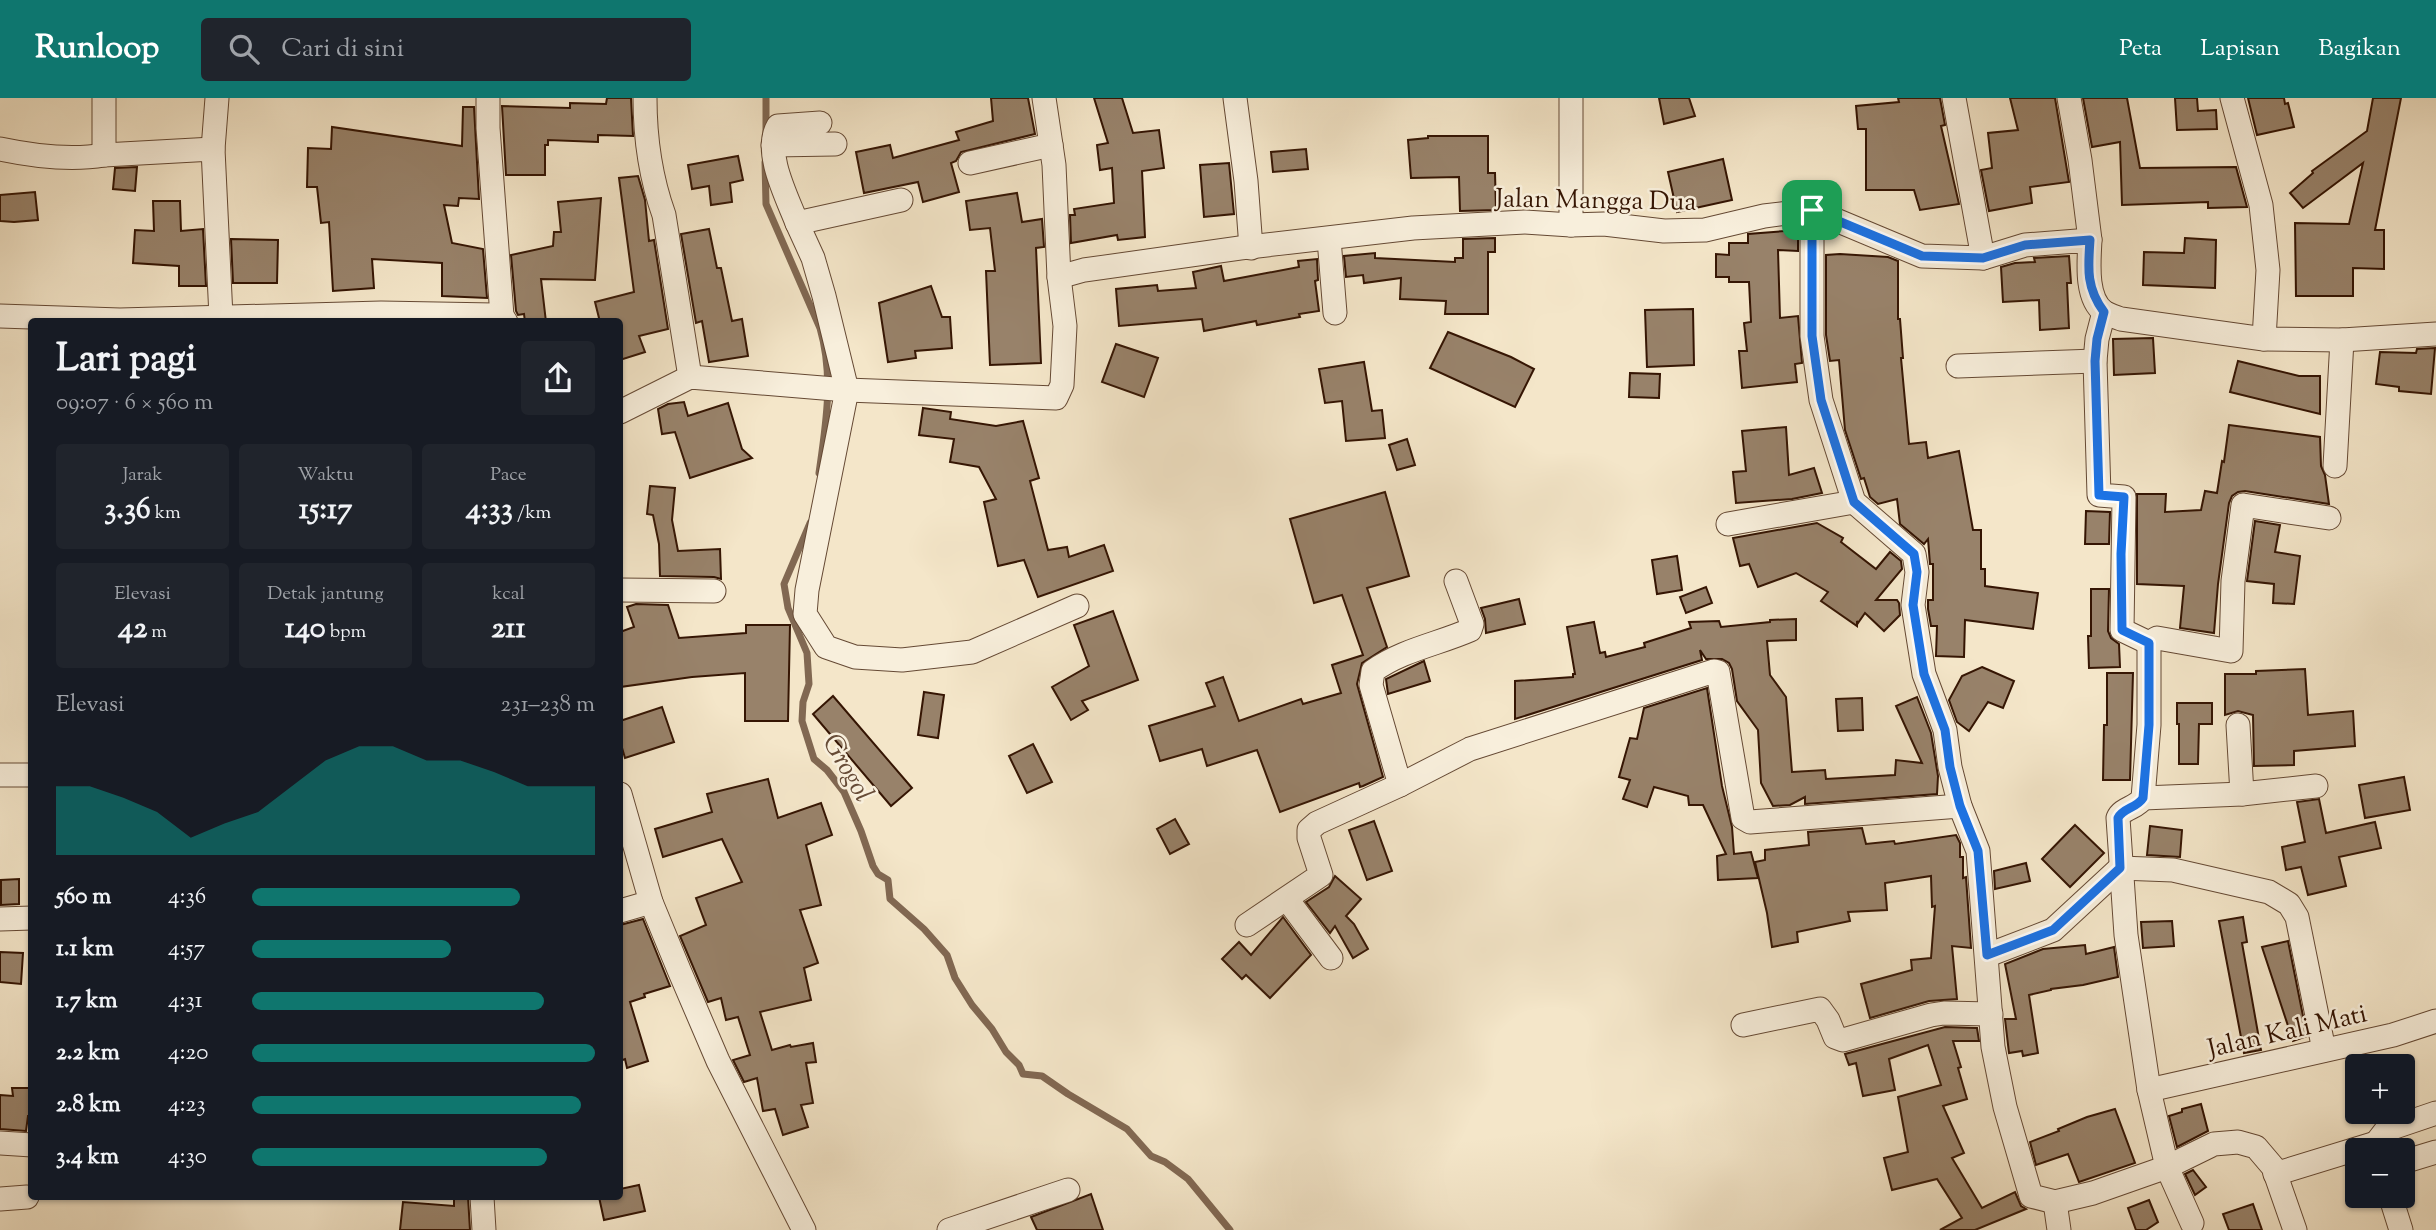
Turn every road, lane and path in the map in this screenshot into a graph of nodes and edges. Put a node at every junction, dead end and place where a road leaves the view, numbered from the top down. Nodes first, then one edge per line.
1 (104, 98) edge
2 (217, 98) edge
3 (488, 98) edge
4 (645, 98) edge
5 (1044, 98) edge
6 (1235, 98) edge
7 (1571, 98) edge
8 (1954, 98) edge
9 (2069, 98) edge
10 (2232, 98) edge
11 (820, 123) dead end
12 (835, 144) dead end
13 (772, 145) junction
14 (0, 149) edge
15 (213, 149) junction
16 (104, 155) junction
17 (1052, 155) junction
18 (970, 163) dead end
19 (901, 200) dead end
20 (1812, 210) junction
21 (797, 223) junction
22 (1571, 225) junction
23 (1329, 239) junction
24 (2090, 240) junction
25 (1251, 247) junction
26 (1983, 258) junction
27 (1059, 277) junction
28 (2104, 312) junction
29 (1335, 313) dead end
30 (0, 316) edge
31 (221, 317) junction
32 (48, 318) edge
33 (196, 318) edge
34 (240, 318) edge
35 (504, 318) edge
36 (2436, 334) edge
37 (2264, 339) junction
38 (2342, 340) junction
39 (2095, 361) junction
40 (1958, 366) dead end
41 (690, 377) junction
42 (831, 388) junction
43 (623, 410) edge
44 (2335, 466) dead end
45 (1854, 502) junction
46 (2329, 518) dead end
47 (1728, 524) dead end
48 (1456, 581) dead end
49 (623, 590) edge
50 (714, 591) dead end
51 (1077, 606) dead end
52 (2149, 643) junction
53 (2238, 725) dead end
54 (0, 775) edge
55 (28, 775) edge
56 (1400, 785) junction
57 (2316, 786) dead end
58 (2242, 794) junction
59 (2143, 798) junction
60 (623, 804) edge
61 (1960, 806) junction
62 (2120, 868) junction
63 (1287, 899) junction
64 (651, 902) junction
65 (623, 910) edge
66 (28, 918) edge
67 (0, 919) edge
68 (1247, 925) dead end
69 (1987, 955) junction
70 (1331, 958) dead end
71 (1991, 1014) junction
72 (2436, 1021) edge
73 (1743, 1025) dead end
74 (2324, 1050) junction
75 (2149, 1090) junction
76 (2436, 1112) edge
77 (2381, 1138) edge
78 (0, 1143) edge
79 (28, 1145) edge
80 (2436, 1152) edge
81 (2345, 1155) edge
82 (2415, 1158) edge
83 (2167, 1167) junction
84 (2275, 1174) junction
85 (1068, 1190) dead end
86 (27, 1197) dead end
87 (0, 1199) edge
88 (482, 1200) edge
89 (2055, 1202) junction
90 (2394, 1208) edge
91 (2192, 1223) dead end
92 (979, 1225) edge
93 (484, 1230) edge
94 (804, 1230) edge
95 (949, 1230) edge
96 (2059, 1230) edge
97 (2295, 1230) edge
98 (2401, 1230) edge

1 - 16 street
2 - 15 street
3 - 35 street
4 - 41 street
5 - 17 street
6 - 25 street
7 - 22 street
8 - 26 street
9 - 24 street
10 - 37 street
11 - 13 street
12 - 13 street
13 - 21 street
14 - 16 street
15 - 16 street
15 - 31 street
17 - 18 street
17 - 27 street
19 - 21 street
20 - 22 street, Jalan Mangga Dua
20 - 26 street, Jalan Mangga Dua
20 - 45 street
21 - 42 street
22 - 23 street, Jalan Mangga Dua
23 - 25 street, Jalan Mangga Dua
23 - 29 street
24 - 26 street, Jalan Mangga Dua
24 - 28 street
25 - 27 street, Jalan Mangga Dua
27 - 42 street
28 - 37 street
28 - 39 street
30 - 32 street
31 - 33 street
31 - 34 street
36 - 38 street
37 - 38 street
38 - 44 street
39 - 40 street
39 - 52 street
41 - 42 street
41 - 43 street
42 - 51 street
45 - 47 street
45 - 61 street
46 - 52 street
48 - 56 street
49 - 50 street
52 - 59 street
53 - 58 street
54 - 55 street
56 - 61 street
56 - 63 street
57 - 58 street
58 - 59 street
59 - 62 street
60 - 64 street
61 - 69 street
62 - 69 street
62 - 74 street
62 - 75 street
63 - 68 street
63 - 70 street
64 - 65 street
64 - 94 street
66 - 67 street
69 - 71 street
71 - 73 street
71 - 89 street
72 - 74 street, Jalan Kali Mati
74 - 75 street, Jalan Kali Mati
75 - 83 street
76 - 77 street
78 - 79 street
80 - 82 street
81 - 84 street
83 - 84 street
83 - 89 street
83 - 91 street
84 - 97 street
85 - 92 street
86 - 87 street
88 - 93 street
89 - 96 street
90 - 98 street
92 - 95 street

